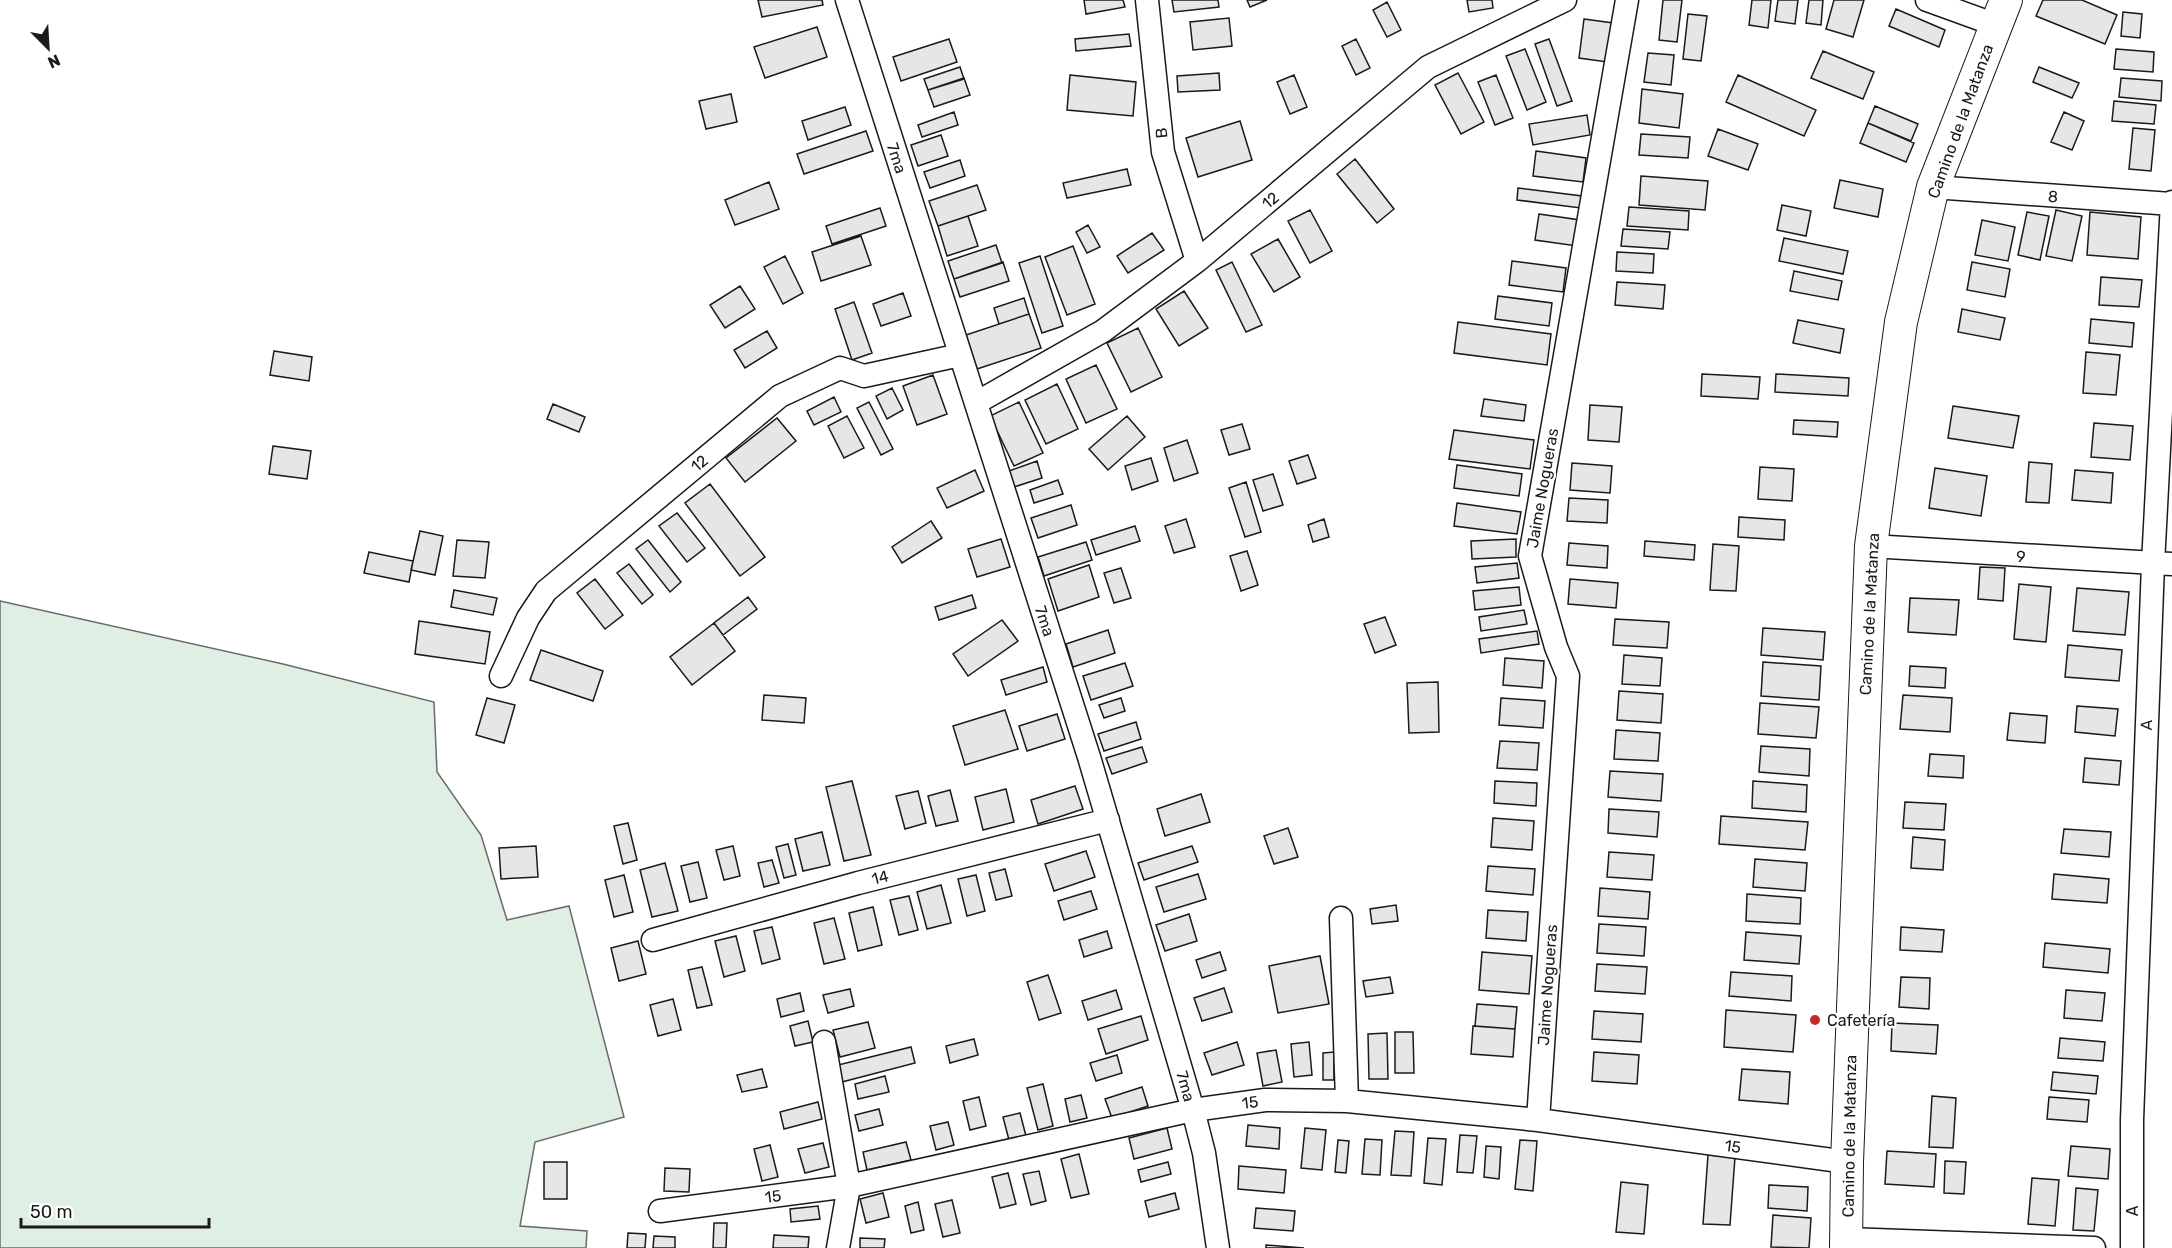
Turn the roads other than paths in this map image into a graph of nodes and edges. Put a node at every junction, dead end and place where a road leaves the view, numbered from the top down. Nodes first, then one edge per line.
1 (847, 0) edge
2 (1147, 0) edge
3 (1565, 0) edge
4 (1627, 0) edge
5 (1927, 0) edge
6 (2001, 13) edge
7 (1933, 187) junction
8 (2172, 204) edge
9 (1197, 261) junction
10 (960, 354) junction
11 (976, 403) junction
12 (1870, 546) junction
13 (2162, 564) edge
14 (501, 676) dead end
15 (1108, 820) junction
16 (1341, 918) dead end
17 (653, 940) dead end
18 (824, 1042) dead end
19 (1347, 1101) junction
20 (1193, 1110) junction
21 (1538, 1120) junction
22 (1847, 1162) junction
23 (849, 1186) junction
24 (660, 1211) dead end
25 (1846, 1243) edge
26 (838, 1248) edge
27 (1218, 1248) edge
28 (2094, 1248) edge
29 (2132, 1248) edge

1 - 10 street, 7ma
2 - 9 street, B
3 - 9 street, 12
4 - 21 street, Jaime Nogueras
5 - 6 street
6 - 7 main road, Camino de la Matanza
7 - 8 street, 8
7 - 12 main road, Camino de la Matanza
8 - 13 street, A
9 - 11 street, 12
10 - 11 street, 7ma
10 - 14 street, 12
11 - 15 street, 7ma
12 - 13 street, 9
12 - 22 main road, Camino de la Matanza
13 - 29 street, A
15 - 17 street, 14
15 - 20 street, 7ma
16 - 19 street
18 - 23 street
19 - 20 street, 15
19 - 21 street, 15
20 - 23 street, 15
20 - 27 street, 7ma
21 - 22 street, 15
22 - 25 main road, Camino de la Matanza
23 - 24 street, 15
23 - 26 street
25 - 28 street

